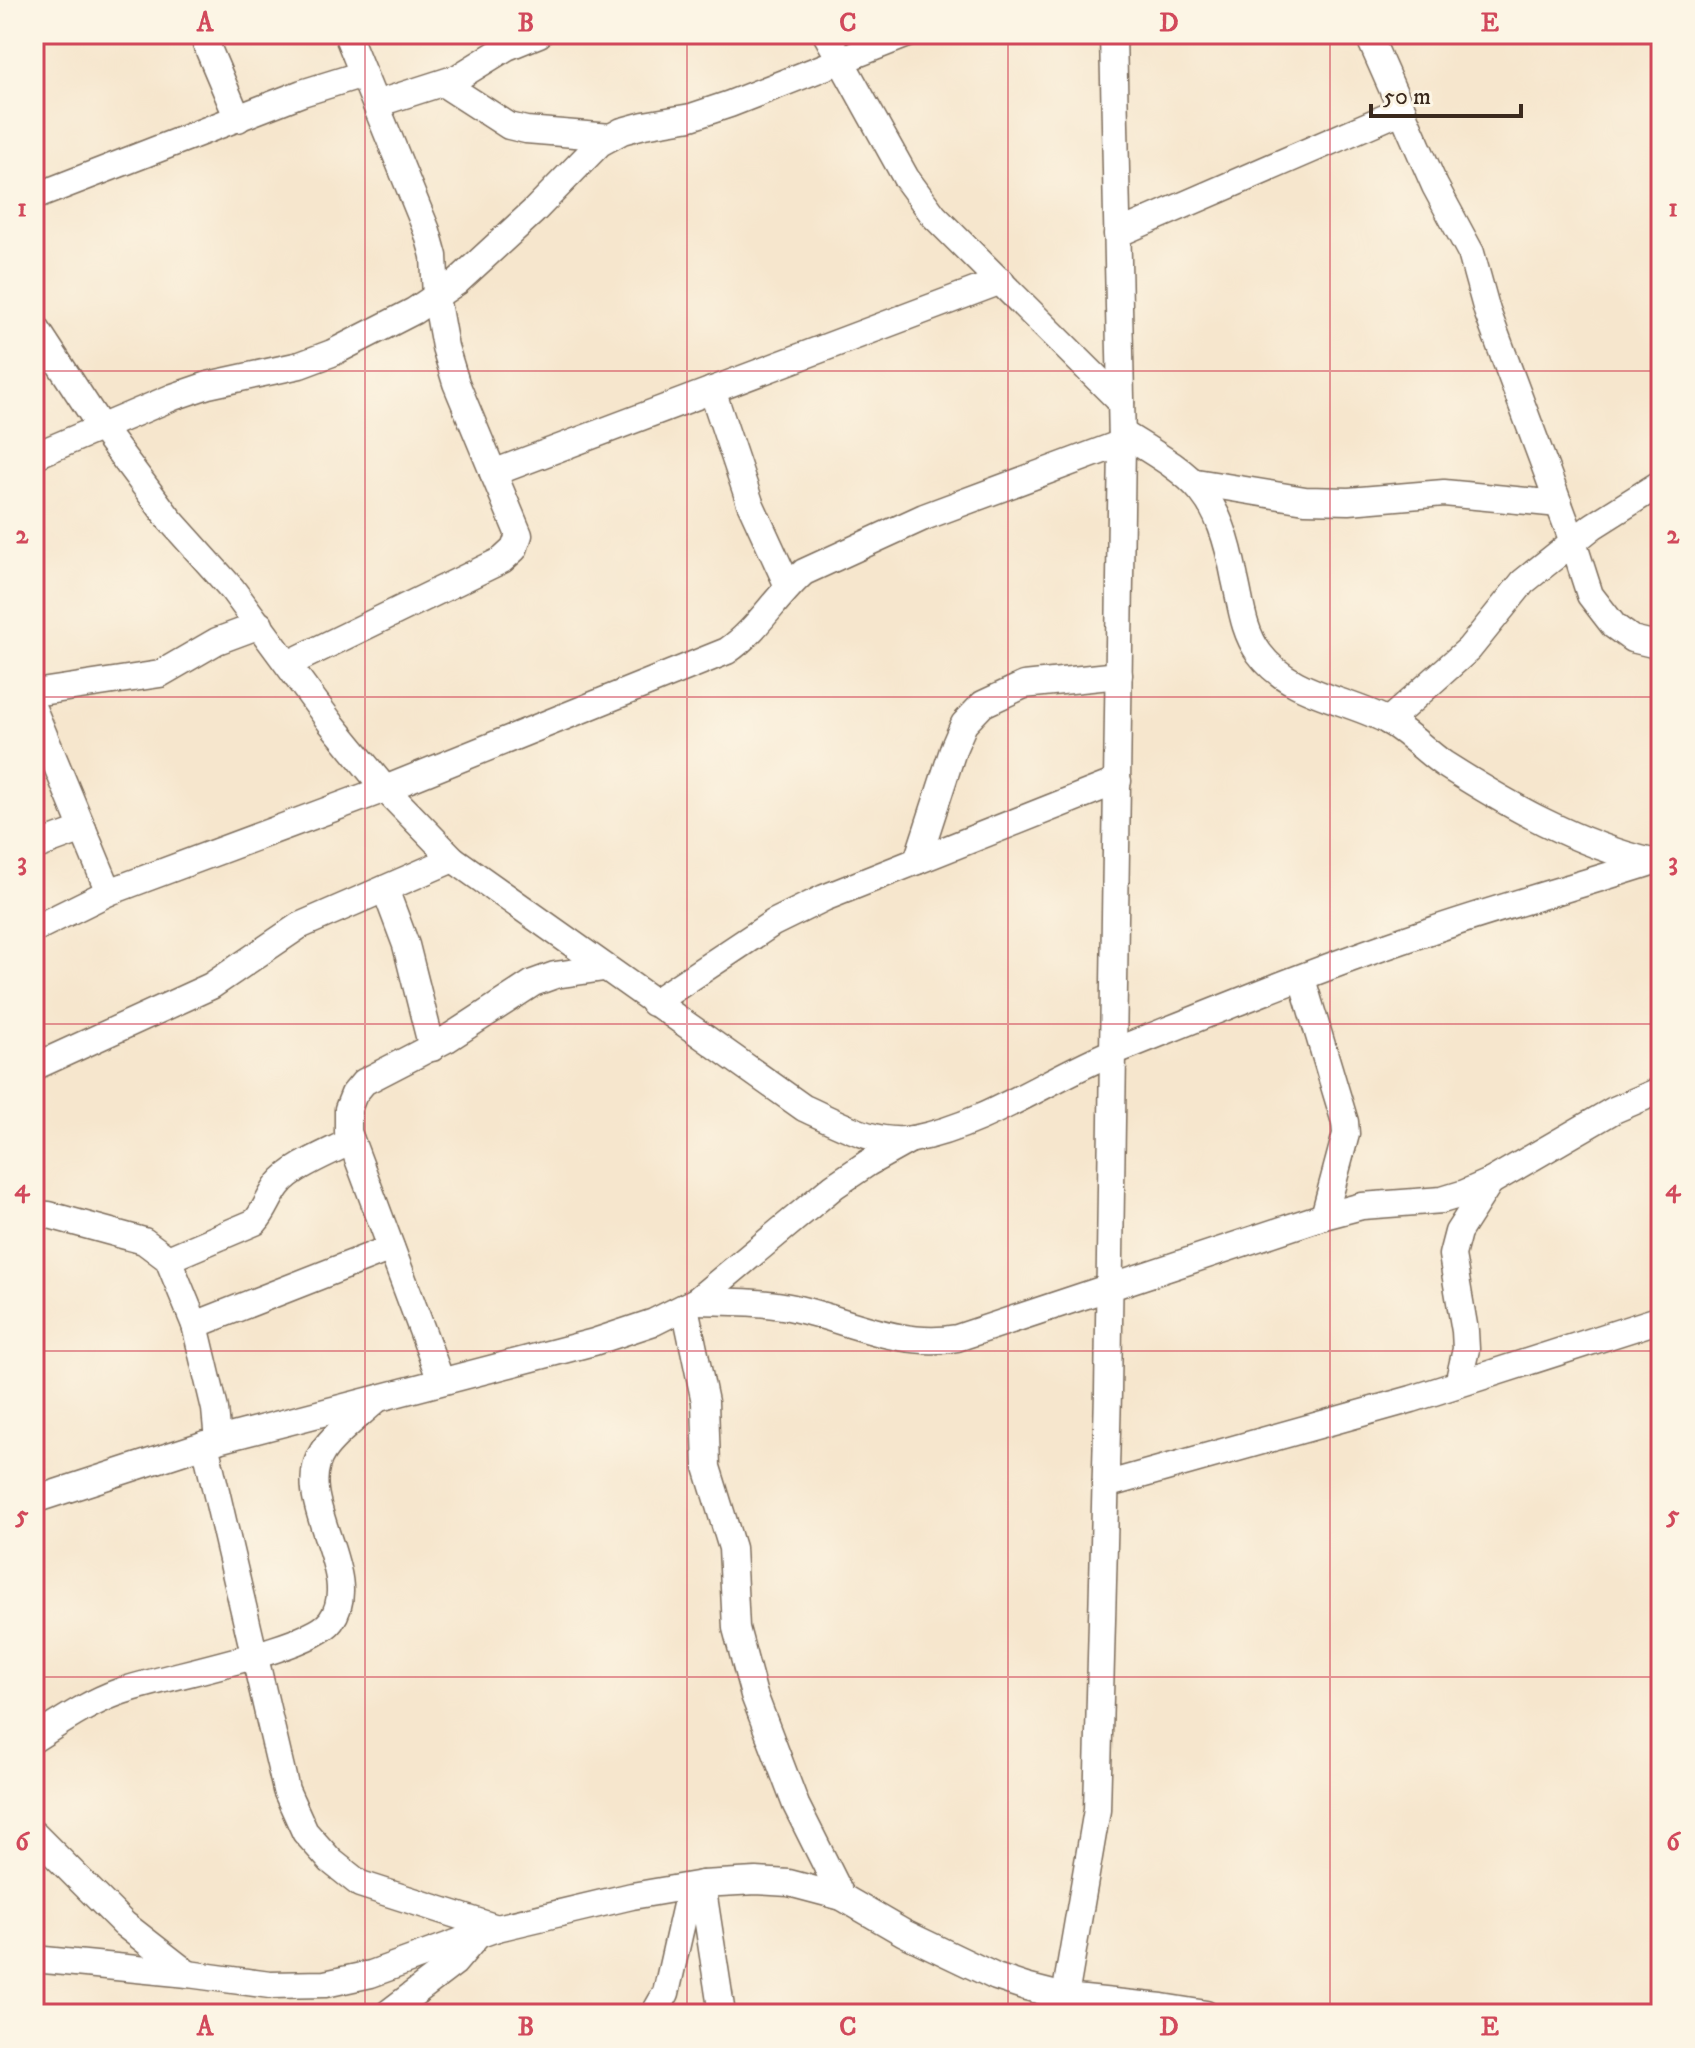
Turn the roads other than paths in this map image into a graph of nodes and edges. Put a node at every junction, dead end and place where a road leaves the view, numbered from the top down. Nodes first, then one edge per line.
1 (202, 34) edge
2 (347, 34) edge
3 (539, 34) edge
4 (826, 34) edge
5 (908, 34) edge
6 (1113, 34) edge
7 (1371, 35) edge
8 (843, 61) junction
9 (363, 74) junction
10 (444, 84) junction
11 (376, 104) junction
12 (1403, 110) junction
13 (238, 119) junction
14 (611, 137) junction
15 (34, 197) edge
16 (1117, 234) junction
17 (1001, 281) junction
18 (436, 297) junction
19 (34, 325) edge
20 (712, 390) junction
21 (1121, 402) junction
22 (100, 426) junction
23 (1122, 438) junction
24 (34, 456) edge
25 (493, 473) junction
26 (1196, 482) junction
27 (1661, 483) edge
28 (1559, 504) junction
29 (1573, 542) junction
30 (788, 586) junction
31 (260, 625) junction
32 (1661, 646) edge
33 (288, 664) junction
34 (1119, 675) junction
35 (34, 693) edge
36 (34, 711) edge
37 (1388, 721) junction
38 (1118, 781) junction
39 (385, 789) junction
40 (83, 829) junction
41 (34, 847) edge
42 (453, 859) junction
43 (917, 861) junction
44 (1658, 861) edge
45 (385, 889) junction
46 (109, 892) junction
47 (34, 929) edge
48 (604, 968) junction
49 (1302, 979) junction
50 (653, 1003) junction
51 (432, 1048) junction
52 (1115, 1051) junction
53 (34, 1067) edge
54 (1661, 1090) edge
55 (911, 1139) junction
56 (351, 1141) junction
57 (1490, 1182) junction
58 (34, 1214) edge
59 (1324, 1216) junction
60 (391, 1248) junction
61 (168, 1259) junction
62 (1110, 1286) junction
63 (691, 1304) junction
64 (1661, 1319) edge
65 (195, 1325) junction
66 (441, 1381) junction
67 (1458, 1384) junction
68 (379, 1396) junction
69 (212, 1442) junction
70 (1105, 1485) junction
71 (34, 1500) edge
72 (254, 1655) junction
73 (34, 1739) edge
74 (34, 1834) edge
75 (696, 1886) junction
76 (842, 1897) junction
77 (488, 1931) junction
78 (34, 1959) edge
79 (188, 1974) junction
80 (1064, 2006) edge
81 (387, 2014) edge
82 (654, 2014) edge
83 (722, 2014) edge
84 (1206, 2014) edge

1 - 13 street
2 - 9 street
3 - 10 street
4 - 8 street
5 - 8 street
6 - 16 street
7 - 12 street
8 - 14 street
8 - 17 street
9 - 11 street
9 - 13 street
10 - 11 street
10 - 14 street
11 - 18 street
12 - 16 street
12 - 28 street
13 - 15 street
14 - 18 street
16 - 21 street
17 - 20 street
17 - 21 street
18 - 22 street
18 - 25 street
19 - 22 street
20 - 25 street
20 - 30 street
21 - 23 street
22 - 24 street
22 - 31 street
23 - 26 street
23 - 30 street
23 - 34 street
25 - 33 street
26 - 28 street
26 - 37 street
27 - 29 street
28 - 29 street
29 - 32 street
29 - 37 street
30 - 39 street
31 - 33 street
31 - 35 street
33 - 39 street
34 - 38 street
34 - 43 street
36 - 40 street
37 - 44 street
38 - 43 street
38 - 52 street
39 - 42 street
39 - 46 street
40 - 41 street
40 - 46 street
42 - 45 street
42 - 48 street
43 - 50 street
44 - 49 street
45 - 51 street
45 - 53 street
46 - 47 street
48 - 50 street
48 - 51 street
49 - 52 street
49 - 59 street
50 - 55 street
51 - 56 street
52 - 55 street
52 - 62 street
54 - 57 street
55 - 63 street
56 - 60 street
56 - 61 street
57 - 59 street
57 - 67 street
58 - 61 street
59 - 62 street
60 - 65 street
60 - 66 street
61 - 65 street
62 - 63 street
62 - 70 street
63 - 66 street
63 - 76 street
64 - 67 street
65 - 69 street
66 - 68 street
67 - 70 street
68 - 69 street
68 - 72 street
69 - 71 street
69 - 72 street
70 - 80 street
72 - 73 street
72 - 77 street
74 - 79 street
75 - 76 street
75 - 77 street
75 - 82 street
75 - 83 street
76 - 80 street
77 - 79 street
77 - 81 street
78 - 79 street
80 - 84 street

